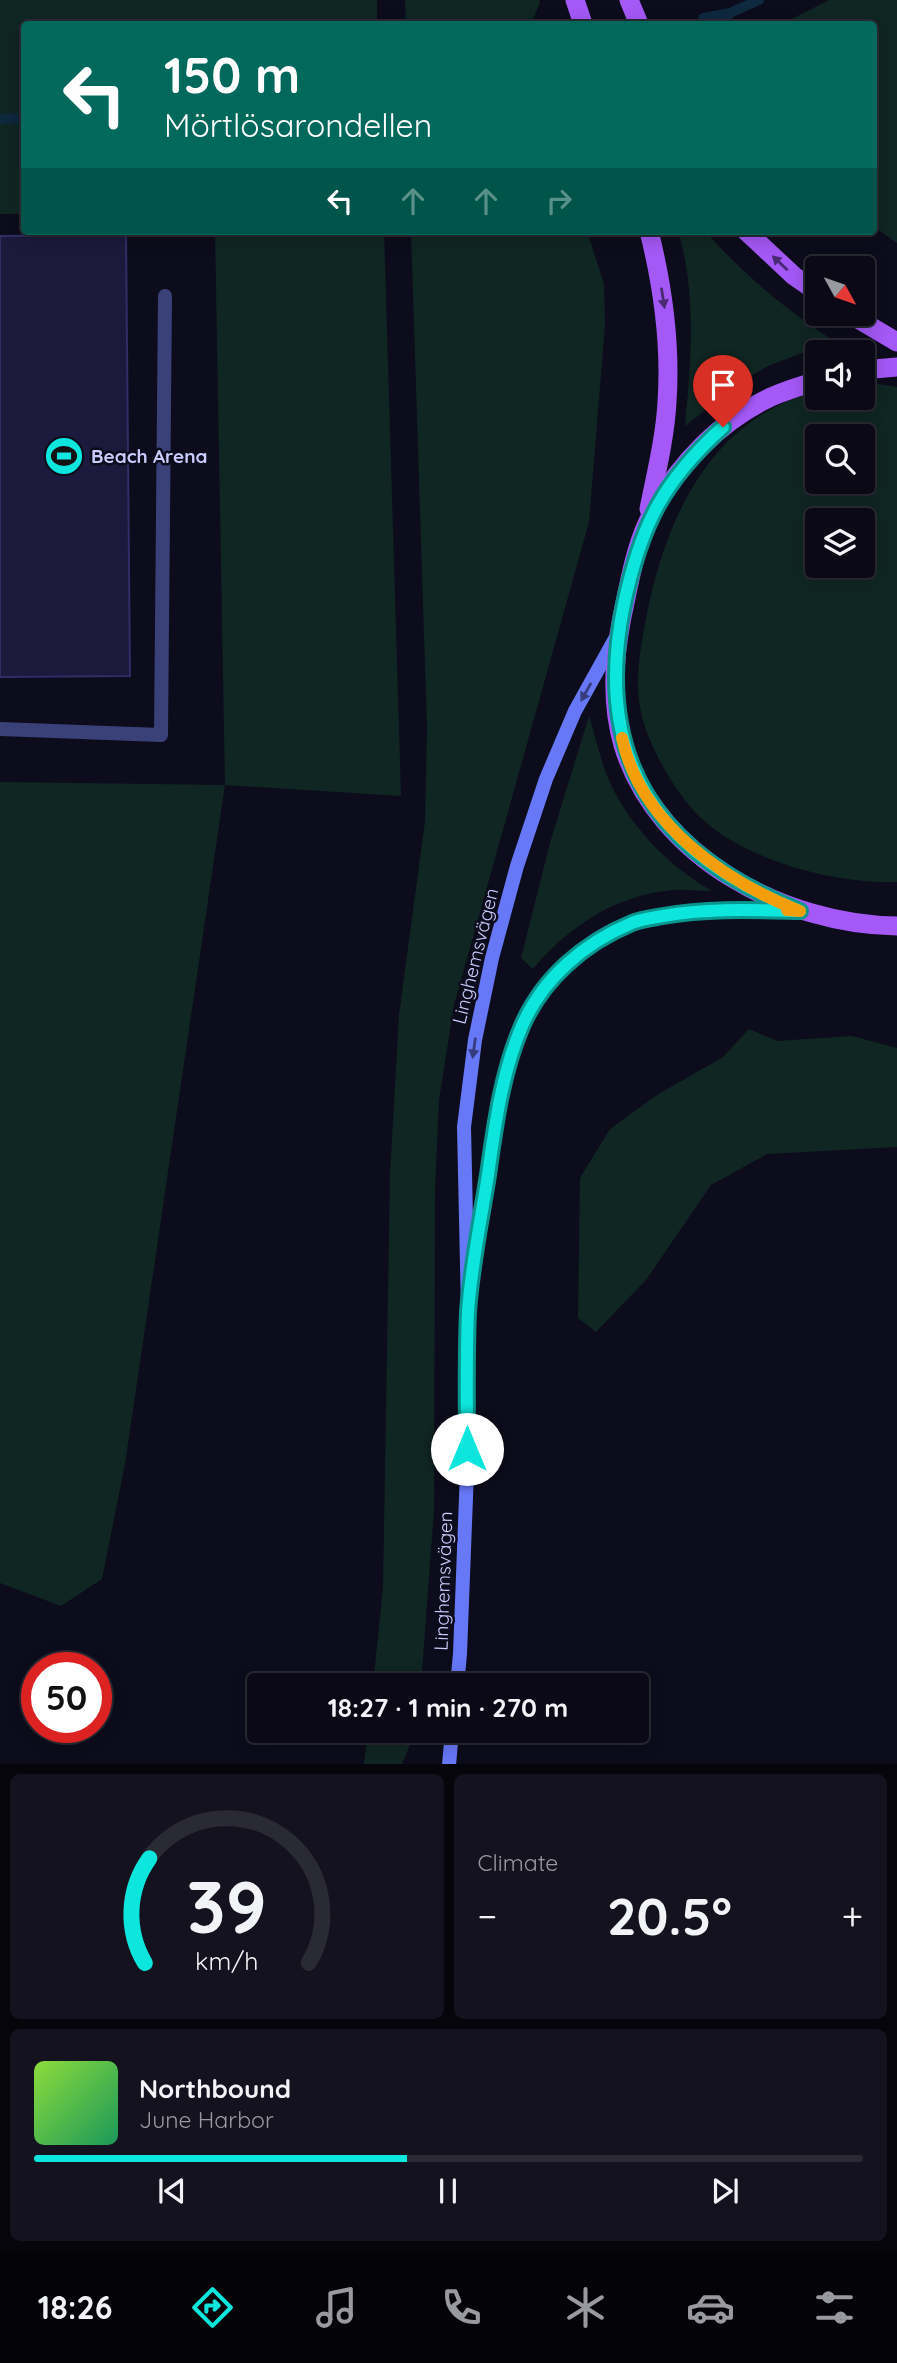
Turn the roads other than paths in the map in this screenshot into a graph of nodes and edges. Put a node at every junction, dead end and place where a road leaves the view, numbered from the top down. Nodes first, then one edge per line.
1 (575, 0) edge
2 (629, 0) edge
3 (582, 21) edge
4 (638, 21) edge
5 (650, 235) edge
6 (750, 235) edge
7 (805, 284) edge
8 (166, 296) dead end
9 (870, 326) edge
10 (897, 342) edge
11 (897, 366) edge
12 (875, 369) edge
13 (805, 385) edge
14 (644, 530) junction
15 (618, 632) junction
16 (0, 729) edge
17 (800, 911) junction
18 (897, 926) edge
19 (468, 1310) junction
20 (458, 1673) edge
21 (451, 1743) edge
22 (449, 1764) edge

1 - 3 main road
2 - 4 main road
5 -> 14 main road
7 -> 6 main road
8 - 16 lane
9 - 10 main road
11 - 12 main road
13 - 14 main road
14 - 15 main road
15 - 17 main road
15 -> 19 main road, Linghemsvägen
17 - 18 main road
17 - 19 main road, Linghemsvägen
19 - 20 main road, Linghemsvägen
21 - 22 main road

